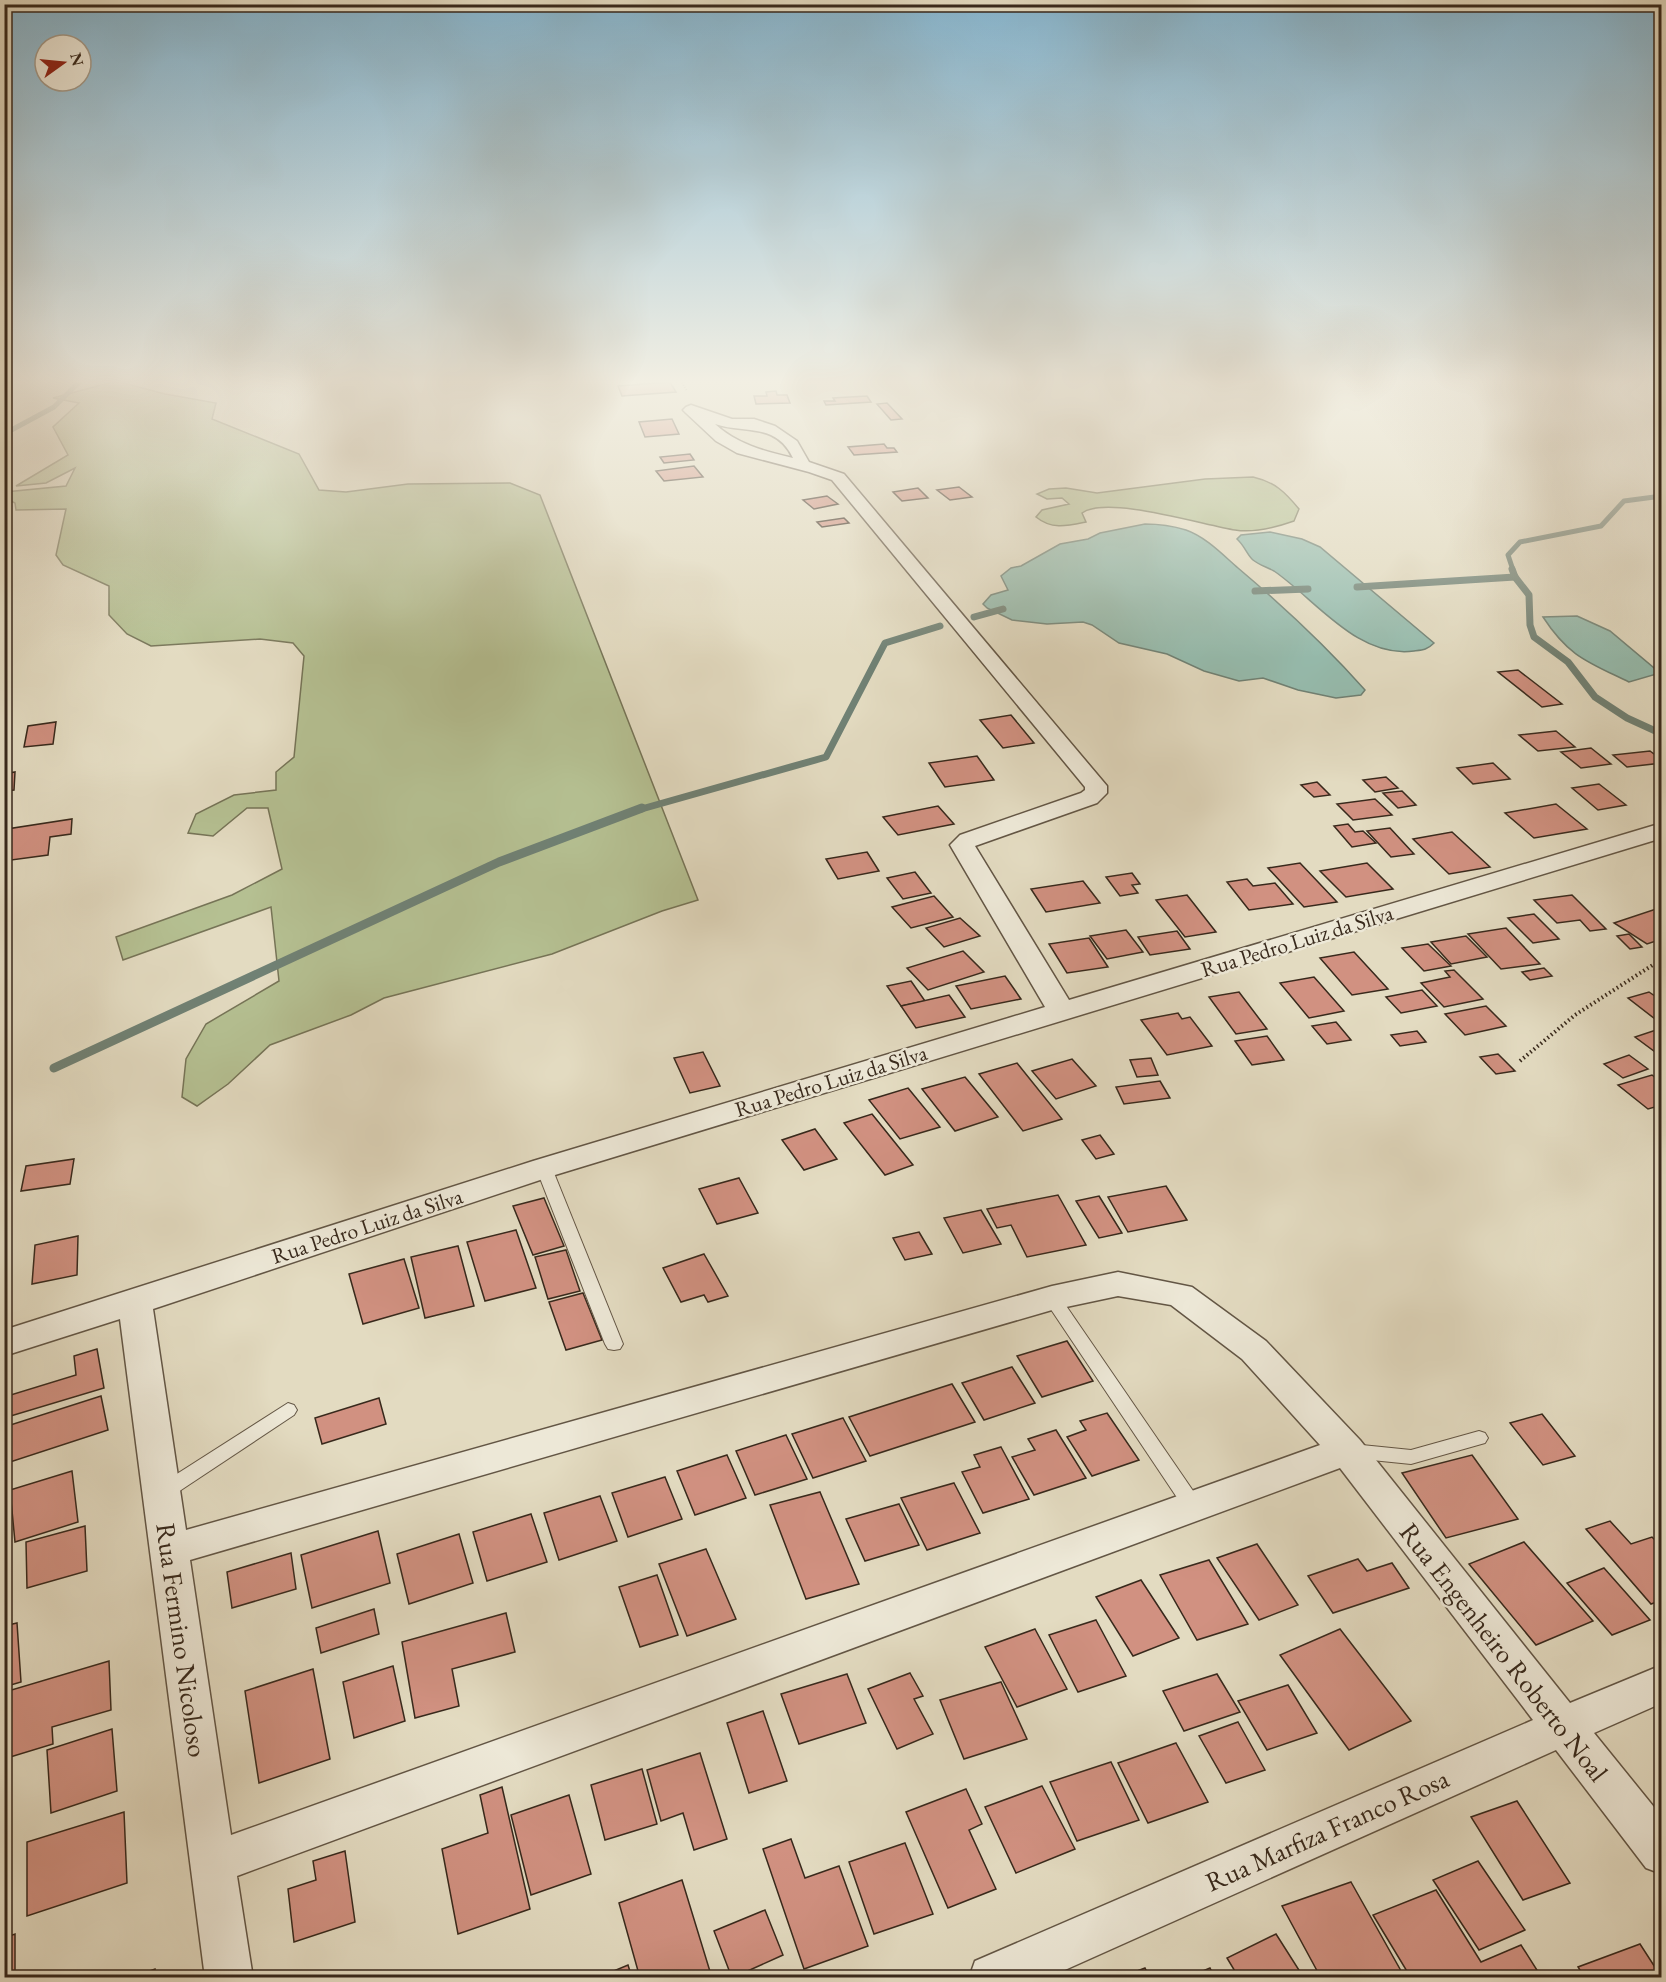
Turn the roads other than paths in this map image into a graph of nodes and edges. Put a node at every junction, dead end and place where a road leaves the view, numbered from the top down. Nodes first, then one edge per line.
1 (830, 473) edge
2 (1658, 836) edge
3 (1062, 1012) junction
4 (544, 1168) junction
5 (1052, 1298) junction
6 (135, 1302) junction
7 (4, 1343) edge
8 (614, 1344) dead end
9 (288, 1410) dead end
10 (1479, 1438) dead end
11 (1347, 1450) junction
12 (162, 1493) junction
13 (1193, 1506) junction
14 (170, 1550) junction
15 (1662, 1683) edge
16 (1563, 1726) junction
17 (1662, 1853) edge
18 (213, 1863) junction
19 (229, 1977) edge
20 (992, 1977) edge

1 - 3 street
2 - 3 street, Rua Pedro Luiz da Silva
3 - 4 street, Rua Pedro Luiz da Silva
4 - 6 street, Rua Pedro Luiz da Silva
4 - 8 lane
5 - 11 street, Rua Engenheiro Roberto Noal
5 - 13 lane
5 - 14 street, Rua Engenheiro Roberto Noal
6 - 7 street, Rua Pedro Luiz da Silva
6 - 12 street, Rua Fermino Nicoloso
9 - 12 lane
10 - 11 lane
11 - 13 street
11 - 16 street, Rua Engenheiro Roberto Noal
12 - 14 street, Rua Fermino Nicoloso
13 - 18 street
14 - 18 street, Rua Fermino Nicoloso
15 - 16 street, Rua Marfiza Franco Rosa
16 - 17 street, Rua Engenheiro Roberto Noal
16 - 20 street, Rua Marfiza Franco Rosa
18 - 19 street, Rua Fermino Nicoloso

